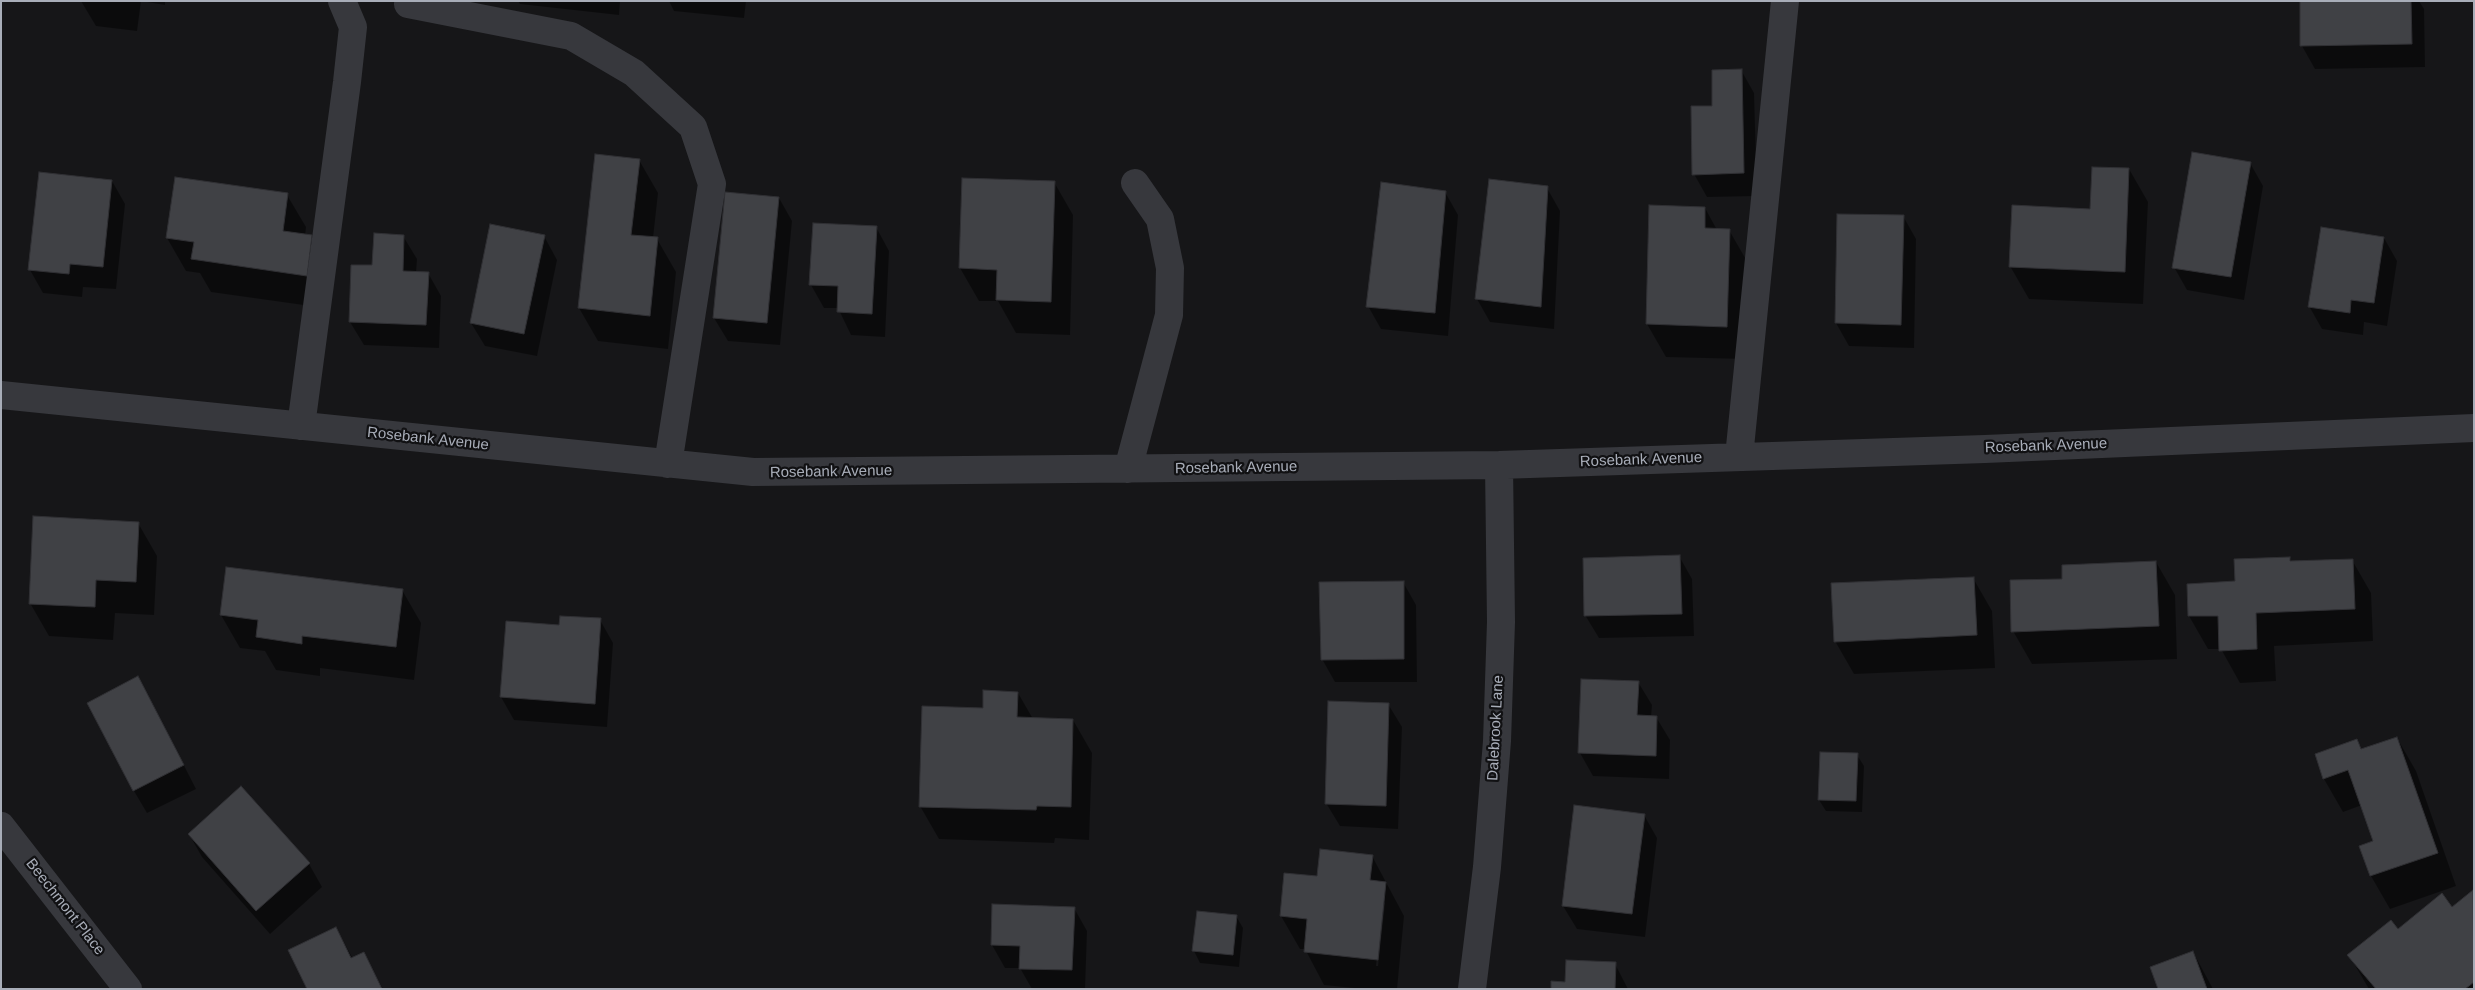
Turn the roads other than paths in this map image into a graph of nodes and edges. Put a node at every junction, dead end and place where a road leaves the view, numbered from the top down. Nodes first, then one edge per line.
1 (342, 1) edge
2 (1785, 1) edge
3 (408, 4) dead end
4 (1135, 183) dead end
5 (1, 395) edge
6 (301, 426) junction
7 (2474, 428) edge
8 (1739, 457) junction
9 (668, 464) junction
10 (1498, 465) junction
11 (1128, 469) junction
12 (1, 826) edge
13 (128, 989) edge
14 (1472, 989) edge

1 - 6 street
2 - 8 street
3 - 9 street
4 - 11 street
5 - 6 street, Rosebank Avenue
6 - 9 street, Rosebank Avenue
7 - 8 street, Rosebank Avenue
8 - 10 street, Rosebank Avenue
9 - 11 street, Rosebank Avenue
10 - 11 street, Rosebank Avenue
10 - 14 street, Dalebrook Lane
12 - 13 street, Beechmont Place

